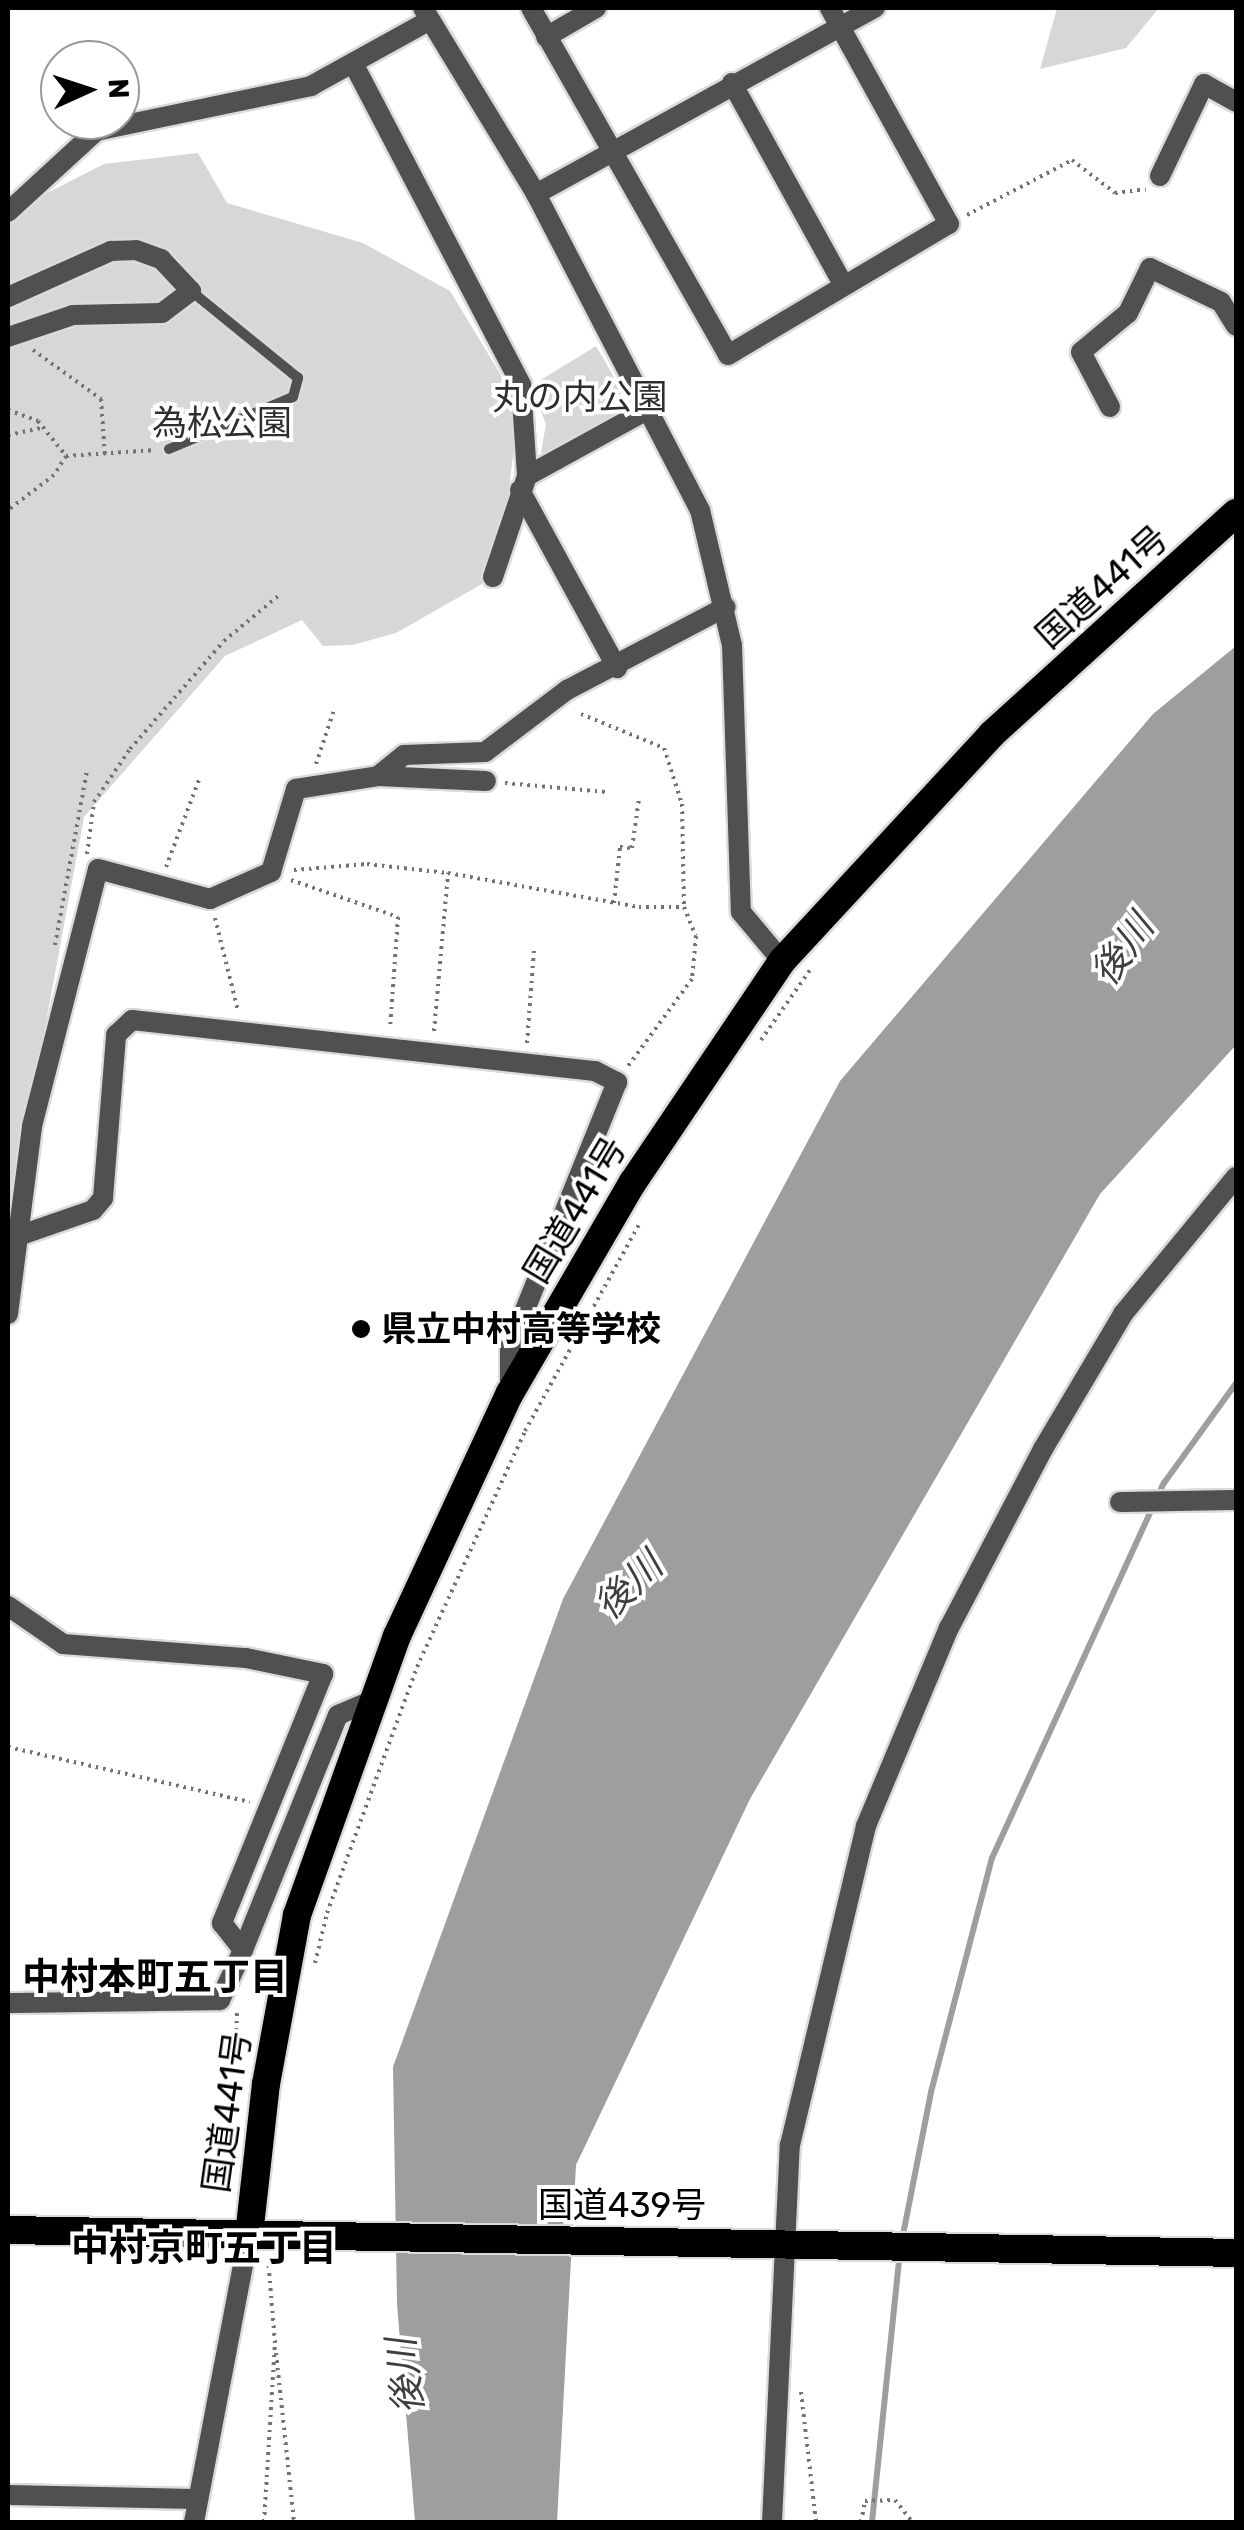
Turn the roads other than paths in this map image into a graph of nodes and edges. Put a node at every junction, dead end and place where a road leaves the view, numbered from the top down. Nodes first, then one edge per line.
1 (531, 8) edge
2 (596, 8) edge
3 (830, 8) edge
4 (875, 8) edge
5 (427, 14) edge
6 (842, 28) junction
7 (546, 37) junction
8 (353, 63) junction
9 (732, 83) junction
10 (1236, 102) edge
11 (611, 149) junction
12 (1160, 176) road end
13 (536, 194) junction
14 (8, 212) edge
15 (843, 284) junction
16 (192, 291) junction
17 (8, 298) edge
18 (1236, 326) edge
19 (10, 336) edge
20 (1110, 407) dead end
21 (647, 410) junction
22 (169, 449) road end
23 (524, 483) junction
24 (1236, 513) edge
25 (493, 577) dead end
26 (726, 608) junction
27 (617, 668) junction
28 (378, 776) junction
29 (486, 781) road end
30 (782, 961) junction
31 (1236, 1177) edge
32 (18, 1236) junction
33 (8, 1314) edge
34 (510, 1392) junction
35 (1236, 1500) edge
36 (1120, 1502) dead end
37 (8, 1606) edge
38 (371, 1702) junction
39 (242, 1950) junction
40 (8, 2003) edge
41 (8, 2230) edge
42 (258, 2238) junction
43 (775, 2243) junction
44 (1236, 2252) edge
45 (8, 2495) edge
46 (196, 2499) junction
47 (194, 2522) edge
48 (772, 2522) edge

1 - 7 street
2 - 7 street
3 - 6 street
4 - 6 street
5 - 8 street
5 - 13 street
6 - 9 street
6 - 15 street
7 - 11 street
8 - 14 street
8 - 23 street
9 - 11 street
9 - 15 street
10 - 12 street
11 - 13 street
11 - 15 street
13 - 21 street
16 - 17 street
16 - 19 street
16 - 22 lane
18 - 20 street
21 - 23 street
21 - 26 street
23 - 25 street
23 - 27 street
24 - 30 highway, 国道441号
26 - 27 street
26 - 30 street
27 - 28 street
28 - 29 street
28 - 32 street
30 - 34 highway, 国道441号
31 - 43 street
32 - 33 street
32 - 34 street
34 - 38 highway, 国道441号
35 - 36 street
37 - 39 street
38 - 39 street
38 - 42 highway, 国道441号
39 - 40 street
41 - 42 highway, 国道439号
42 - 43 highway, 国道439号
42 - 46 street
43 - 44 highway, 国道439号
43 - 48 street
45 - 46 street
46 - 47 street

